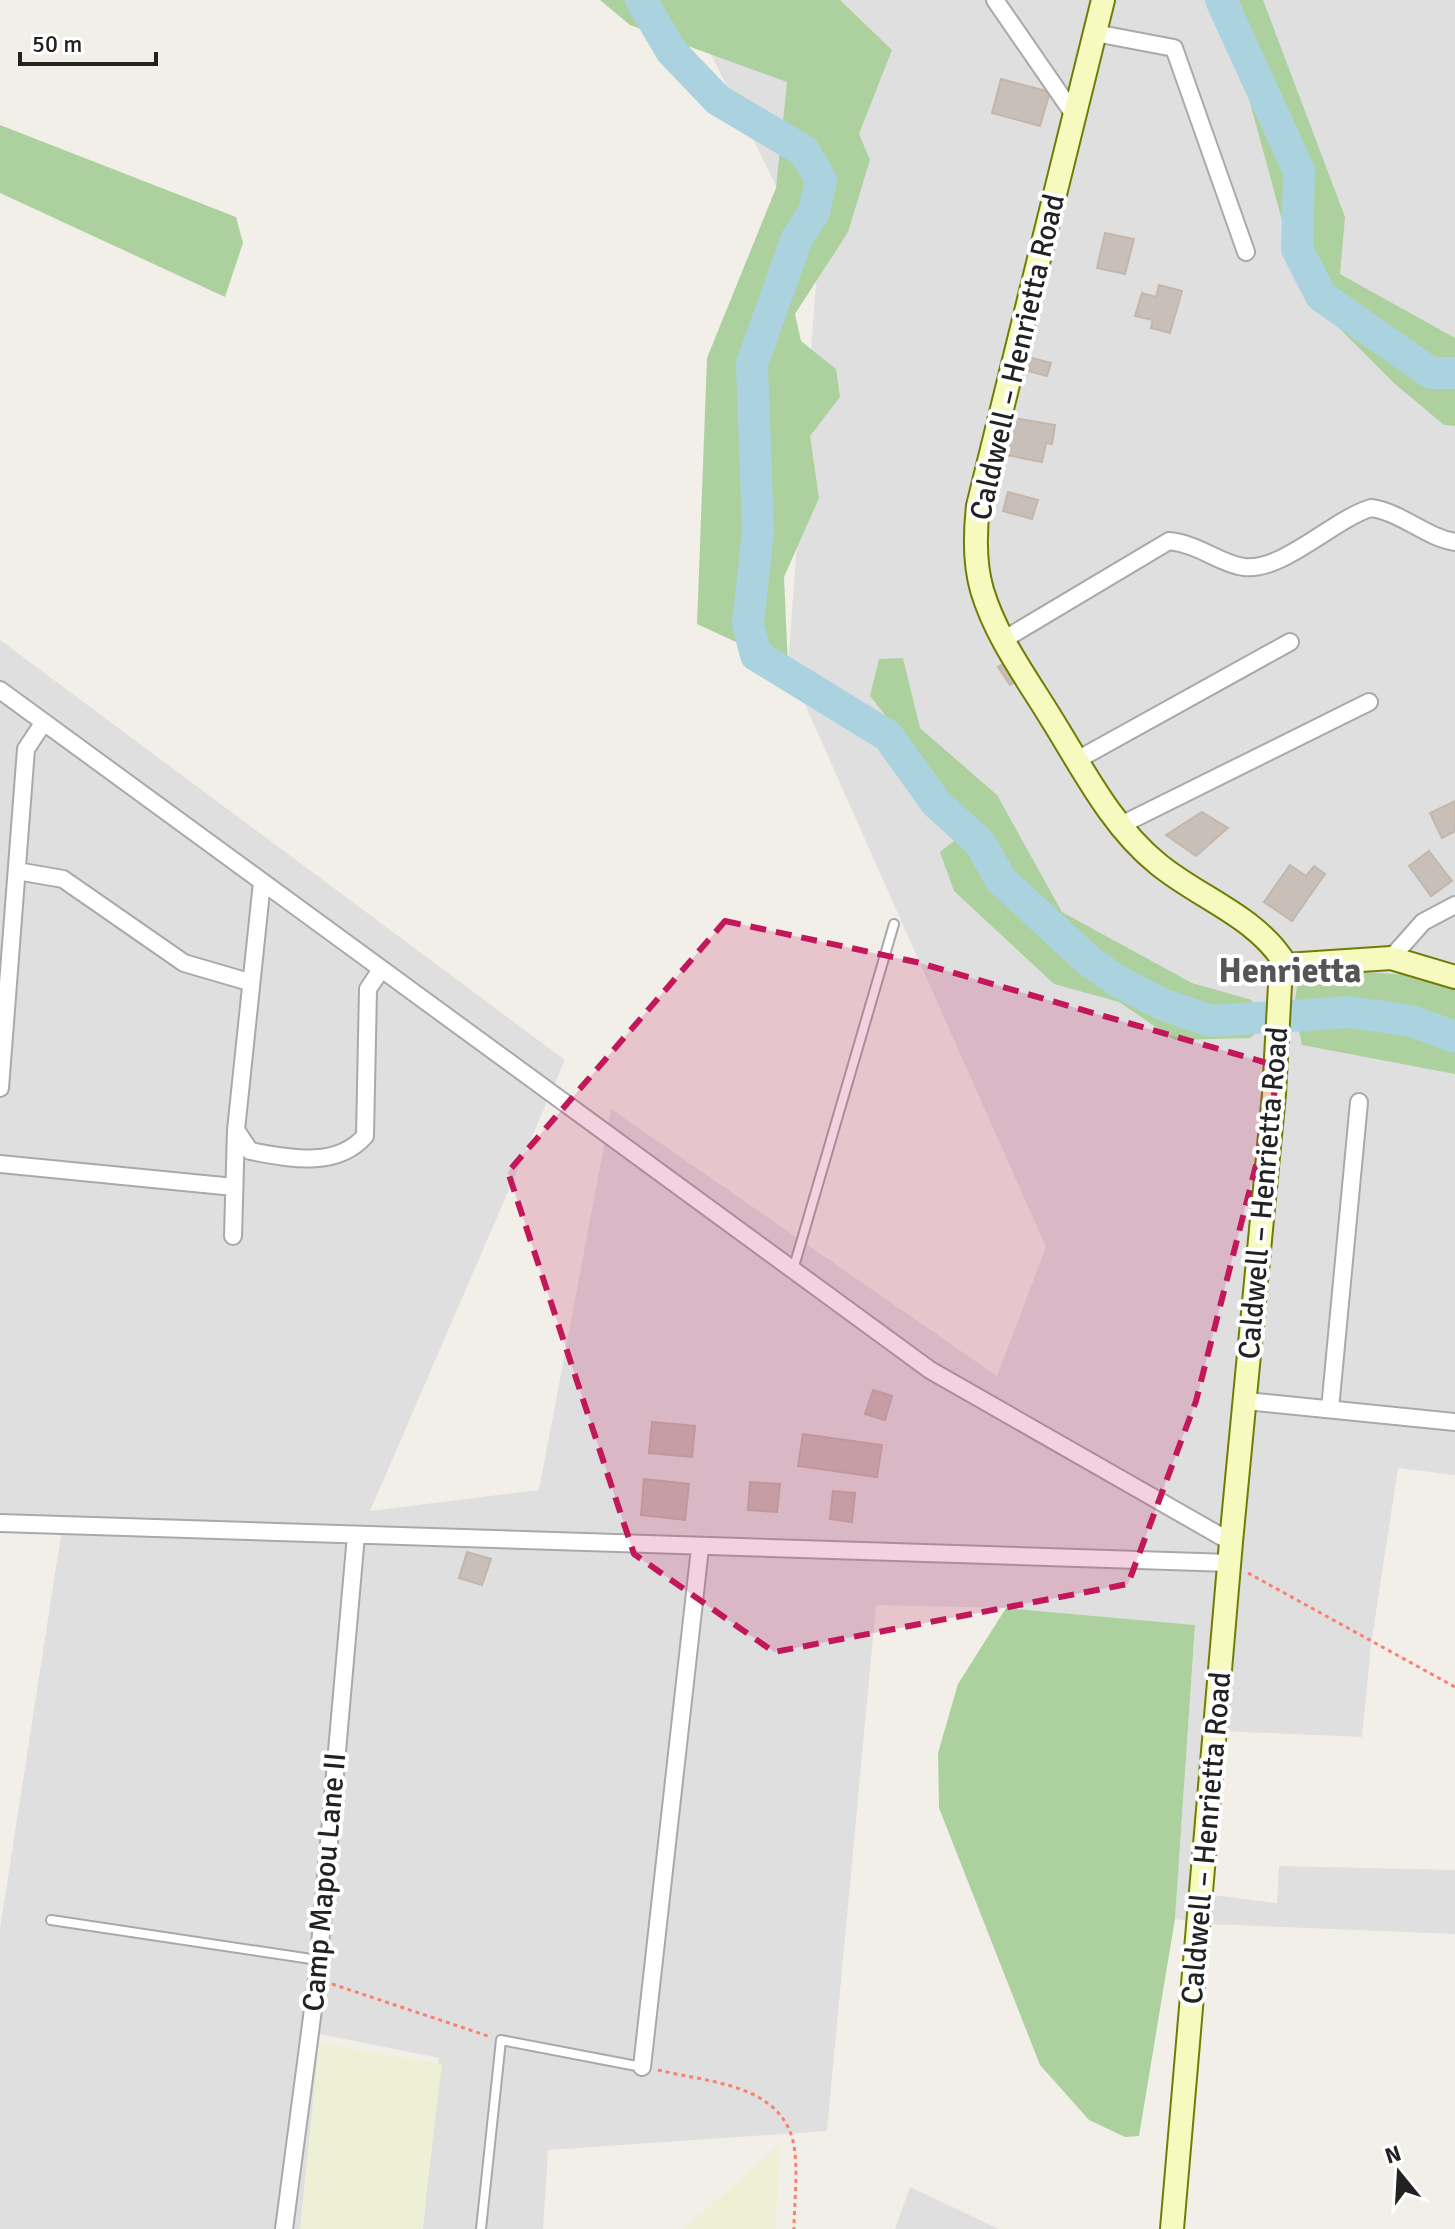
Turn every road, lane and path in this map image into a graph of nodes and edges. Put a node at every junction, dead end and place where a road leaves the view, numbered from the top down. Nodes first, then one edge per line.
1 (995, 0) edge
2 (1103, 0) edge
3 (1095, 33) junction
4 (1075, 116) junction
5 (1246, 252) dead end
6 (1455, 542) edge
7 (1003, 640) junction
8 (1290, 642) dead end
9 (0, 690) edge
10 (1369, 702) dead end
11 (44, 722) junction
12 (1077, 760) junction
13 (1121, 825) junction
14 (17, 871) junction
15 (262, 882) junction
16 (1455, 905) edge
17 (894, 924) dead end
18 (1391, 958) junction
19 (380, 971) junction
20 (1283, 975) junction
21 (1455, 977) edge
22 (249, 982) junction
23 (1, 1053) edge
24 (0, 1088) edge
25 (1359, 1102) dead end
26 (236, 1130) junction
27 (0, 1164) edge
28 (234, 1187) junction
29 (233, 1236) dead end
30 (793, 1271) junction
31 (1246, 1401) junction
32 (1330, 1409) junction
33 (1455, 1422) edge
34 (0, 1523) edge
35 (356, 1535) junction
36 (700, 1548) junction
37 (1230, 1552) junction
38 (1455, 1687) edge
39 (51, 1920) dead end
40 (318, 1960) junction
41 (317, 1979) junction
42 (501, 2040) junction
43 (642, 2067) junction
44 (284, 2229) edge
45 (481, 2229) edge
46 (794, 2229) edge
47 (1172, 2229) edge

1 - 4 street
2 - 3 main road, Caldwell – Henrietta Road
3 - 4 main road, Caldwell – Henrietta Road
3 - 5 street
4 - 7 main road, Caldwell – Henrietta Road
6 - 7 street
7 - 12 main road, Caldwell – Henrietta Road
8 - 12 street
9 - 11 street
10 - 13 street
11 - 14 street
11 - 15 street
12 - 13 main road, Caldwell – Henrietta Road
13 - 20 main road, Caldwell – Henrietta Road
14 - 22 street
14 - 23 street
15 - 19 street
15 - 22 street
16 - 18 street
17 - 30 lane
18 - 20 main road
18 - 21 main road
19 - 26 street
19 - 30 street
20 - 31 main road, Caldwell – Henrietta Road
22 - 26 street
23 - 24 street
25 - 32 street
26 - 28 street
27 - 28 street
28 - 29 street
30 - 37 street
31 - 32 street
31 - 37 main road, Caldwell – Henrietta Road
32 - 33 street
34 - 35 street
35 - 36 street
35 - 40 street, Camp Mapou Lane II
36 - 37 street
36 - 43 street
37 - 38 path
37 - 47 main road, Caldwell – Henrietta Road
39 - 40 lane
40 - 41 street, Camp Mapou Lane II
41 - 42 path
41 - 44 street, Camp Mapou Lane II
42 - 43 lane
42 - 45 lane
43 - 46 path

